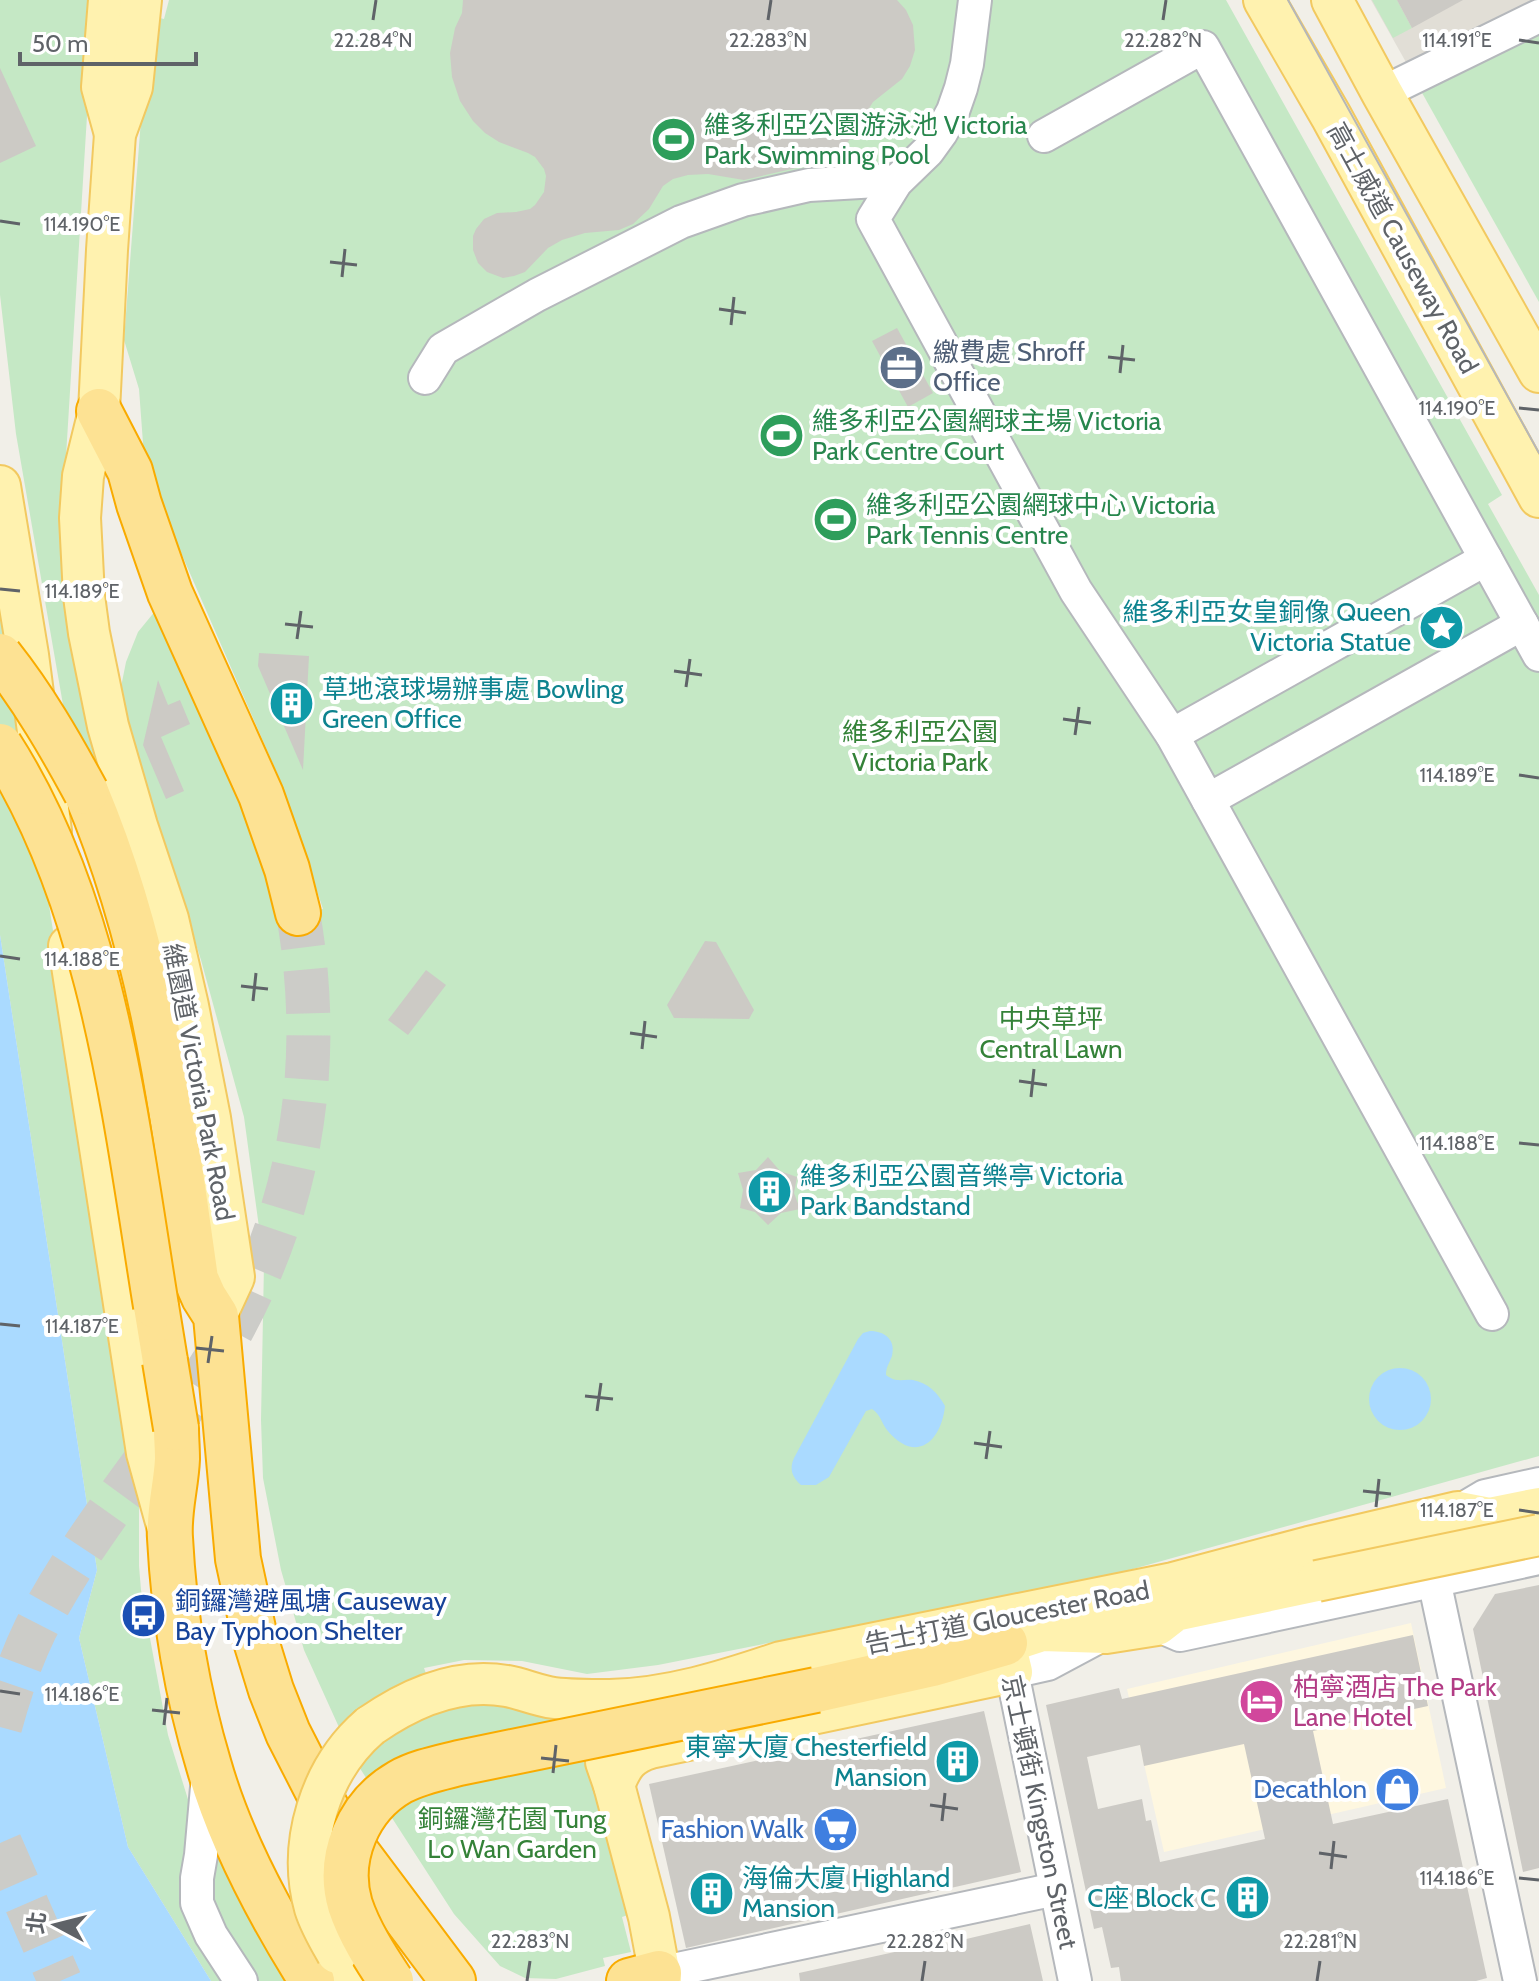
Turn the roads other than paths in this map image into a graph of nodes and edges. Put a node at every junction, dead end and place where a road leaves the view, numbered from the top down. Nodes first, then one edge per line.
1 (109, 0) edge
2 (141, 0) edge
3 (975, 0) edge
4 (1264, 0) edge
5 (1332, 0) edge
6 (1539, 16) edge
7 (1382, 93) junction
8 (115, 134) junction
9 (1044, 136) dead end
10 (896, 182) junction
11 (1539, 372) edge
12 (425, 378) dead end
13 (99, 411) junction
14 (0, 486) edge
15 (1539, 497) edge
16 (1486, 559) junction
17 (1522, 624) junction
18 (1539, 655) edge
19 (0, 656) edge
20 (1172, 735) junction
21 (0, 746) edge
22 (1208, 800) junction
23 (298, 913) tunnel mouth
24 (206, 1297) junction
25 (1492, 1314) dead end
26 (1539, 1484) edge
27 (1539, 1508) edge
28 (1463, 1515) junction
29 (169, 1533) junction
30 (1539, 1535) edge
31 (1539, 1558) edge
32 (1434, 1580) junction
33 (1166, 1618) junction
34 (1008, 1658) junction
35 (553, 1698) junction
36 (209, 1768) junction
37 (614, 1785) junction
38 (1056, 1889) junction
39 (650, 1978) edge
40 (458, 1980) edge
41 (241, 1981) edge
42 (312, 1981) edge
43 (355, 1981) edge
44 (391, 1981) edge
45 (1075, 1981) edge
46 (1520, 1981) edge

1 - 8 main road
2 - 8 main road
3 - 10 street
4 - 15 main road, 高士威道 Causeway Road
5 - 7 main road
6 - 7 street
7 - 11 main road
8 - 13 main road, 維園道 Victoria Park Road
9 - 16 street
10 - 12 street
10 - 20 street
13 - 23 highway
13 - 24 main road, 維園道 Victoria Park Road
14 - 29 main road
16 - 17 street
16 - 20 street
17 - 18 street
17 - 22 street
19 - 24 highway, bridge
20 - 22 street
21 - 29 highway, bridge
22 - 25 street
24 - 40 highway, 維園道 Victoria Park Road
26 - 28 street, 告士打道 Gloucester Road
27 - 28 main road
28 - 32 street
28 - 35 main road, 告士打道 Gloucester Road
29 - 36 highway
30 - 33 main road, 告士打道 Gloucester Road, bridge
31 - 32 street, 告士打道 Gloucester Road
32 - 33 street, 告士打道 Gloucester Road
32 - 46 street
33 - 34 main road, 告士打道 Gloucester Road
34 - 37 main road, 告士打道 Gloucester Road
34 - 38 street, 京士頓街 Kingston Street
34 - 44 highway, bridge
35 - 37 main road
35 - 43 main road, bridge
36 - 41 street
36 - 42 highway
37 - 39 main road
38 - 39 street
38 - 45 street, 京士頓街 Kingston Street

